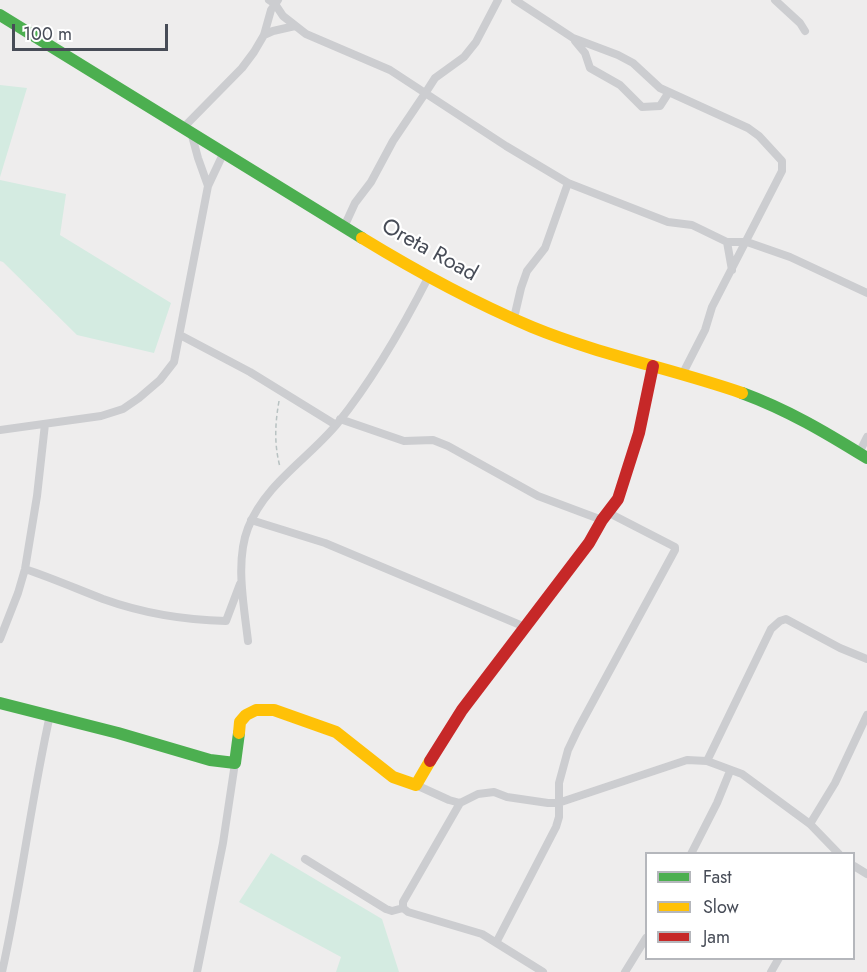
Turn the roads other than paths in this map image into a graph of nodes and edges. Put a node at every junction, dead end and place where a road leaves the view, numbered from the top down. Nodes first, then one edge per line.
1 (498, 0) edge
2 (515, 0) edge
3 (775, 0) edge
4 (274, 1) edge
5 (0, 15) edge
6 (295, 26) junction
7 (806, 31) dead end
8 (264, 35) junction
9 (573, 38) junction
10 (426, 92) junction
11 (669, 92) junction
12 (187, 130) junction
13 (224, 152) junction
14 (568, 183) junction
15 (208, 186) junction
16 (344, 226) junction
17 (727, 242) junction
18 (747, 242) junction
19 (732, 270) junction
20 (429, 276) junction
21 (867, 293) edge
22 (514, 318) junction
23 (180, 335) junction
24 (653, 366) junction
25 (683, 374) junction
26 (338, 422) junction
27 (45, 424) junction
28 (0, 430) edge
29 (867, 437) edge
30 (863, 456) edge
31 (605, 516) junction
32 (252, 520) junction
33 (25, 569) junction
34 (241, 582) junction
35 (525, 627) junction
36 (0, 639) edge
37 (248, 641) dead end
38 (867, 658) edge
39 (0, 703) edge
40 (50, 715) junction
41 (867, 715) edge
42 (707, 761) junction
43 (235, 763) junction
44 (730, 771) junction
45 (416, 785) junction
46 (460, 803) junction
47 (558, 803) junction
48 (810, 824) junction
49 (692, 852) edge
50 (836, 852) edge
51 (305, 859) dead end
52 (403, 908) junction
53 (645, 940) edge
54 (497, 941) junction
55 (2, 972) edge
56 (197, 972) edge
57 (543, 972) edge
58 (625, 972) edge

1 - 10 street
2 - 9 street
3 - 7 street
4 - 6 street
4 - 8 street
5 - 12 street, Oreta Road
6 - 8 street
6 - 10 street
8 - 12 street
9 - 11 street
9 - 11 street
10 - 14 street
10 - 16 street
11 - 18 street
12 - 13 street, Oreta Road
12 - 15 street
13 - 15 street
13 - 16 street, Oreta Road
14 - 17 street
14 - 22 street
15 - 23 street
16 - 20 street, Oreta Road
17 - 18 street
17 - 19 street
18 - 19 street
18 - 21 street
19 - 25 street
20 - 22 street, Oreta Road
20 - 26 street
22 - 24 street, Oreta Road
23 - 26 street
23 - 27 street
24 - 25 street, Oreta Road
24 - 31 street
25 - 30 street, Oreta Road
26 - 31 street
26 - 32 street
27 - 28 street
27 - 33 street
29 - 30 street
31 - 35 street
31 - 47 street
32 - 34 street
32 - 35 street
33 - 34 street
33 - 36 street
34 - 37 street
35 - 45 street
38 - 42 street
39 - 40 street
40 - 43 street
40 - 55 street
41 - 48 street
42 - 44 street
42 - 47 street
43 - 45 street
43 - 56 street
44 - 48 street
44 - 49 street
45 - 46 street
46 - 47 street
46 - 52 street
47 - 54 street
48 - 50 street
51 - 52 street
52 - 54 street
53 - 58 street
54 - 57 street

